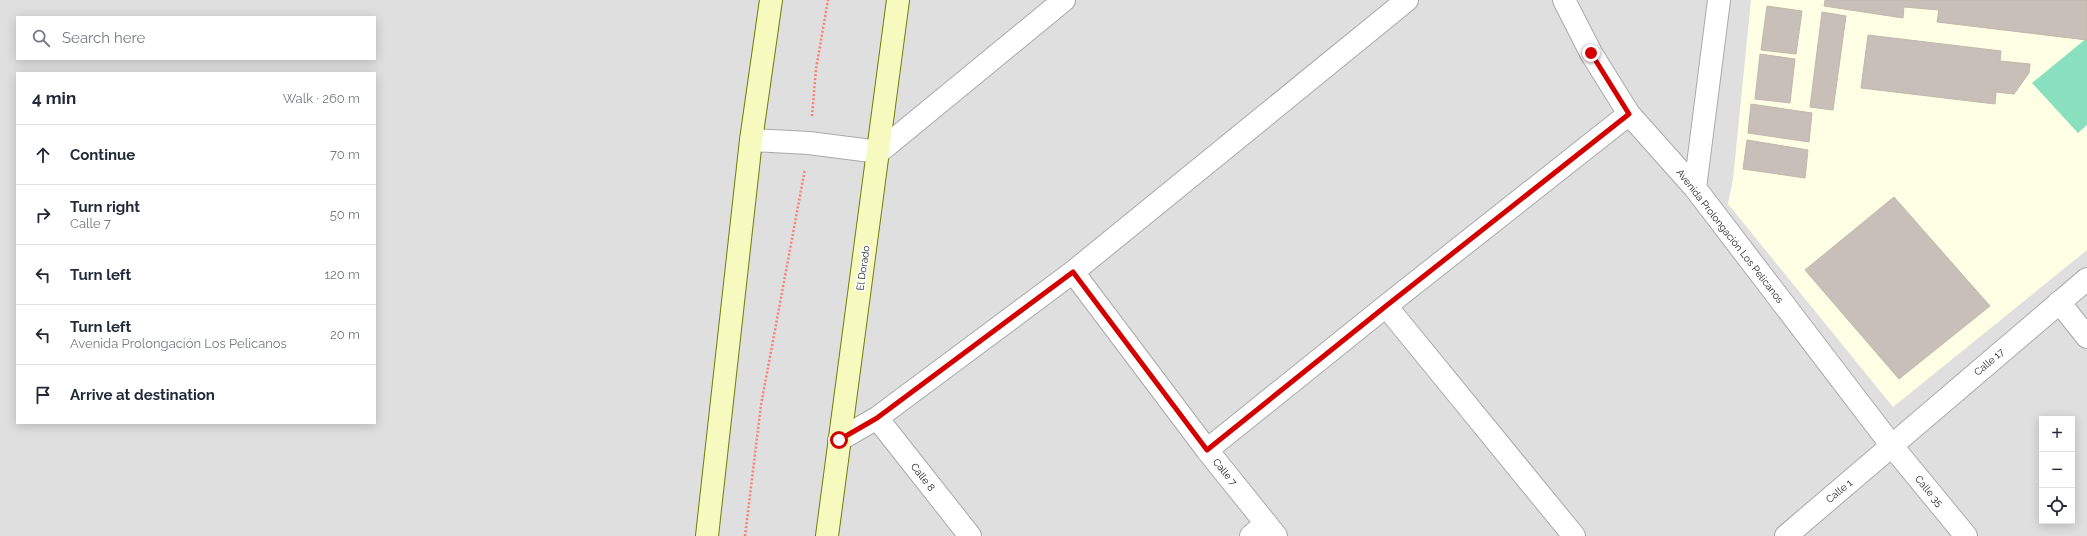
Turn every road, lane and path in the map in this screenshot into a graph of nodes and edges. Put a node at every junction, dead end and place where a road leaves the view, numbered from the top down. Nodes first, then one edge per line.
1 (771, 0) edge
2 (828, 0) edge
3 (898, 0) edge
4 (1064, 0) edge
5 (1407, 0) edge
6 (1564, 0) edge
7 (1719, 0) edge
8 (1629, 114) junction
9 (751, 140) junction
10 (810, 143) junction
11 (880, 152) junction
12 (1694, 188) junction
13 (1073, 272) junction
14 (2087, 279) edge
15 (2059, 302) junction
16 (1386, 306) junction
17 (2087, 337) edge
18 (877, 418) junction
19 (839, 440) junction
20 (1892, 446) junction
21 (1207, 450) junction
22 (1264, 532) edge
23 (707, 536) edge
24 (745, 536) edge
25 (827, 536) edge
26 (970, 536) edge
27 (1574, 536) edge
28 (1786, 536) edge
29 (1966, 536) edge

1 - 9 main road
2 - 10 path
3 - 11 main road, El Dorado
4 - 11 street
5 - 13 street
6 - 8 street, Avenida Prolongación Los Pelicanos
7 - 12 street
8 - 12 street, Avenida Prolongación Los Pelicanos
8 - 16 street
9 - 10 street
9 - 23 main road
10 - 11 street
10 - 24 path
11 - 19 main road, El Dorado
12 - 20 street, Avenida Prolongación Los Pelicanos
13 - 18 street
13 - 21 street, Calle 7
14 - 15 street, Calle 17
15 - 17 street
15 - 20 street, Calle 17
16 - 21 street
16 - 27 street
18 - 19 street
18 - 26 street, Calle 8
19 - 25 main road, El Dorado
20 - 28 street, Calle 1
20 - 29 street, Calle 35
21 - 22 street, Calle 7

